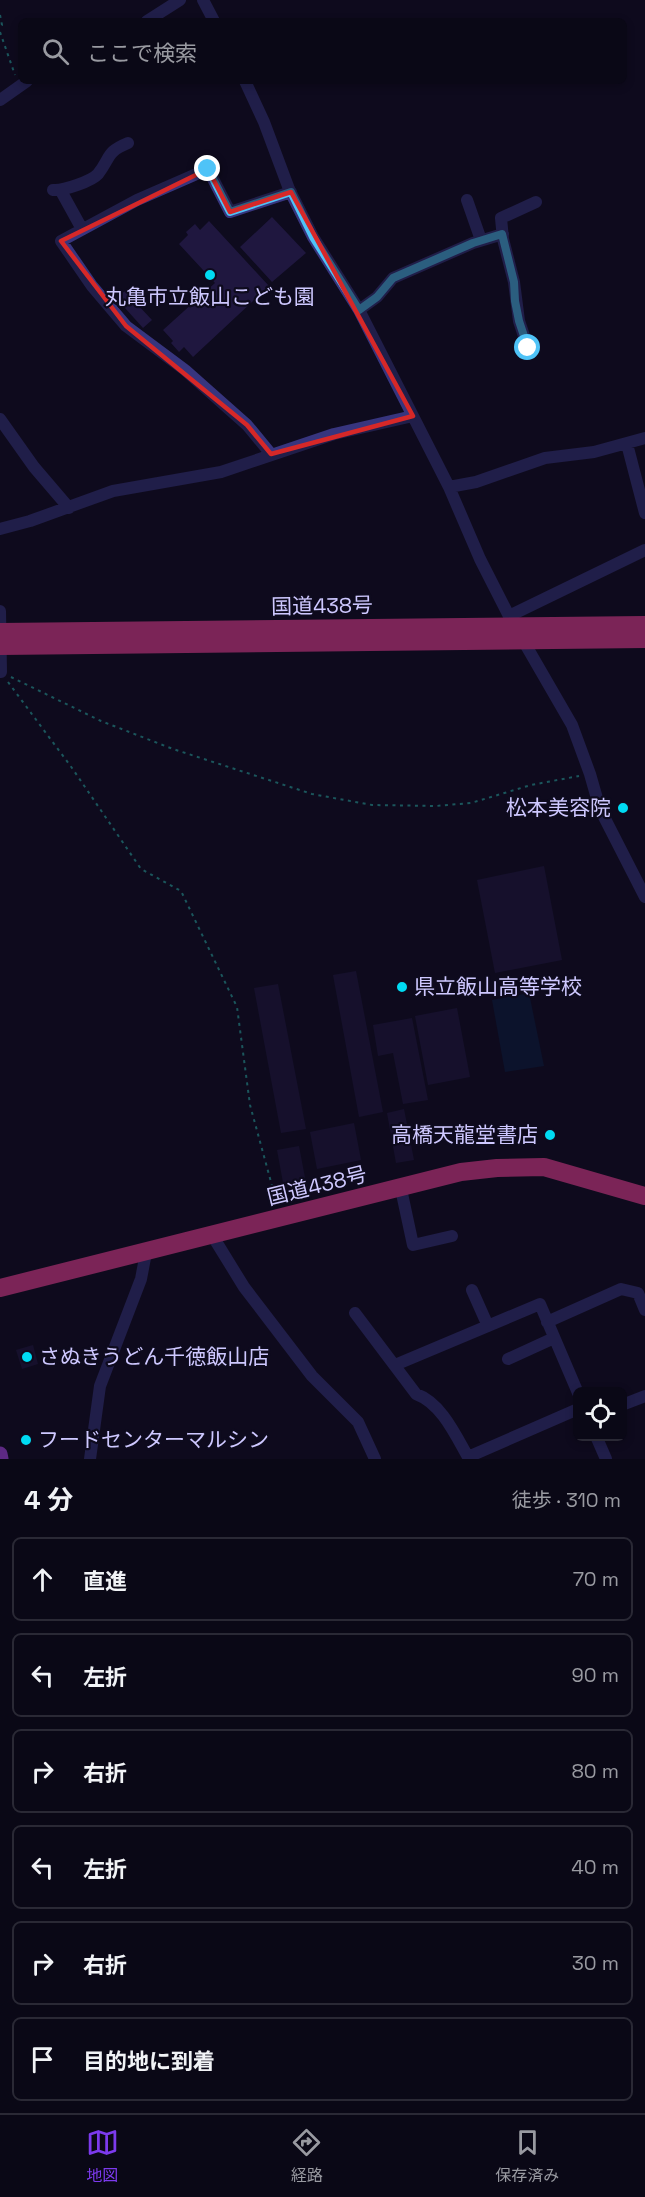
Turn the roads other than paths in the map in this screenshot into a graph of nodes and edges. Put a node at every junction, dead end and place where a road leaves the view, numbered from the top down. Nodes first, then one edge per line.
1 (180, 0) edge
2 (203, 0) edge
3 (152, 18) edge
4 (212, 18) edge
5 (23, 84) edge
6 (246, 84) edge
7 (0, 100) edge
8 (128, 143) dead end
9 (291, 192) junction
10 (467, 201) dead end
11 (536, 202) dead end
12 (82, 230) junction
13 (502, 234) junction
14 (481, 240) junction
15 (359, 310) junction
16 (528, 348) dead end
17 (413, 416) junction
18 (0, 419) edge
19 (645, 438) edge
20 (627, 444) junction
21 (271, 454) junction
22 (449, 487) junction
23 (69, 508) junction
24 (645, 513) edge
25 (0, 529) edge
26 (645, 550) edge
27 (0, 611) edge
28 (645, 625) edge
29 (516, 628) junction
30 (1, 639) edge
31 (645, 639) edge
32 (1, 672) edge
33 (645, 897) edge
34 (401, 1189) junction
35 (645, 1196) edge
36 (212, 1235) junction
37 (452, 1236) dead end
38 (144, 1251) junction
39 (0, 1288) edge
40 (472, 1290) dead end
41 (645, 1310) edge
42 (355, 1313) dead end
43 (547, 1322) junction
44 (488, 1326) junction
45 (554, 1338) junction
46 (507, 1359) dead end
47 (395, 1365) junction
48 (575, 1387) edge
49 (645, 1396) edge
50 (627, 1403) edge
51 (573, 1411) edge
52 (598, 1441) edge
53 (0, 1454) edge
54 (1, 1459) edge
55 (90, 1459) edge
56 (375, 1459) edge
57 (606, 1459) edge

1 - 3 street
2 - 4 street
5 - 7 street
6 - 9 street
8 - 12 street
9 - 12 street
9 - 15 street
10 - 14 street
11 - 13 street
12 - 21 street
13 - 14 street
13 - 16 street
14 - 15 street
15 - 17 street
17 - 21 street
17 - 22 street
18 - 23 street
19 - 20 street
20 - 22 street
20 - 24 street
21 - 23 street
22 - 29 street
23 - 25 street
26 - 29 street
27 - 30 street
28 - 29 highway, 国道438号
29 - 30 highway, 国道438号
29 - 31 highway, 国道438号
29 - 33 street
30 - 32 street
34 - 35 highway, 国道438号
34 - 36 highway, 国道438号
34 - 37 street
36 - 38 highway, 国道438号
36 - 56 street
38 - 39 highway, 国道438号
38 - 55 street
40 - 44 street
41 - 43 street
42 - 47 street
43 - 44 street
43 - 45 street
44 - 47 street
45 - 46 street
45 - 48 street
47 - 51 street
49 - 50 street
52 - 57 street
53 - 54 main road

